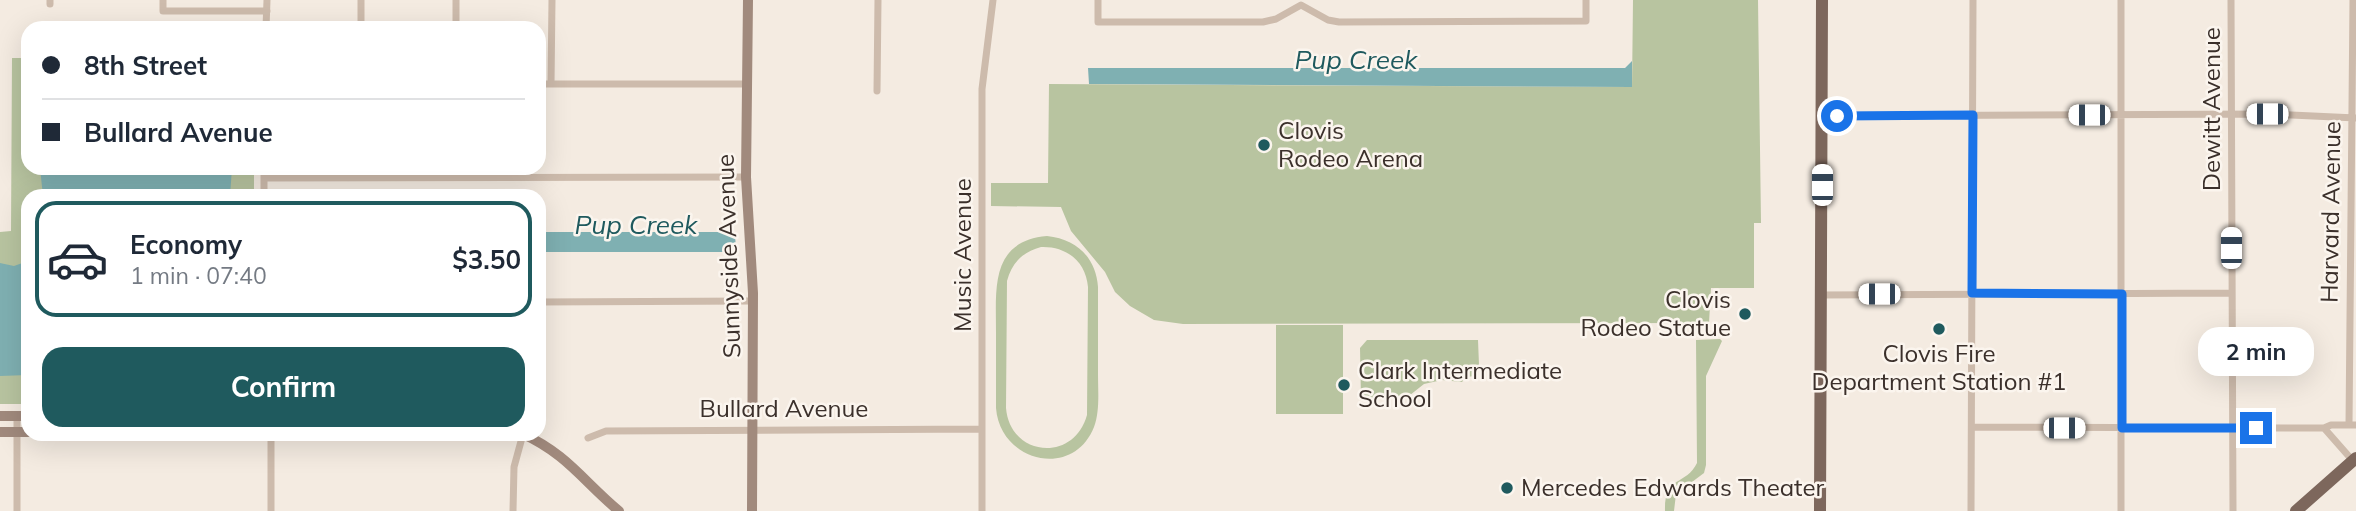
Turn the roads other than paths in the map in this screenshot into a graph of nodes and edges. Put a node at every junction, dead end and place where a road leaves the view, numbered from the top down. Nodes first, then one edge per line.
1 (163, 0) edge
2 (267, 0) edge
3 (361, 0) edge
4 (456, 0) edge
5 (552, 0) edge
6 (748, 0) edge
7 (878, 0) edge
8 (993, 0) edge
9 (1098, 0) edge
10 (1586, 0) edge
11 (1822, 0) edge
12 (1973, 0) edge
13 (2121, 0) edge
14 (2231, 0) edge
15 (2353, 0) edge
16 (1301, 3) edge
17 (267, 11) junction
18 (266, 21) edge
19 (361, 21) edge
20 (456, 21) edge
21 (2355, 27) edge
22 (748, 83) junction
23 (546, 84) edge
24 (551, 84) junction
25 (877, 91) dead end
26 (1822, 113) junction
27 (2232, 114) junction
28 (1973, 115) junction
29 (2121, 115) junction
30 (2354, 118) edge
31 (746, 177) junction
32 (264, 178) joint
33 (264, 189) edge
34 (1972, 293) junction
35 (2231, 293) junction
36 (2122, 294) junction
37 (1821, 295) junction
38 (753, 301) junction
39 (546, 302) edge
40 (0, 416) edge
41 (21, 416) edge
42 (2353, 425) edge
43 (1972, 428) junction
44 (2122, 428) junction
45 (2231, 428) junction
46 (2324, 428) junction
47 (982, 429) junction
48 (754, 430) junction
49 (0, 432) edge
50 (21, 432) edge
51 (588, 438) dead end
52 (21, 441) edge
53 (271, 441) edge
54 (521, 441) edge
55 (538, 441) edge
56 (2355, 459) edge
57 (17, 511) edge
58 (271, 511) edge
59 (513, 511) edge
60 (619, 511) edge
61 (752, 511) edge
62 (982, 511) edge
63 (1821, 511) edge
64 (1971, 511) edge
65 (2121, 511) edge
66 (2233, 511) edge
67 (2297, 511) edge

1 - 17 street
2 - 17 street
3 - 19 street
4 - 20 street
5 - 24 street
6 - 22 main road, Sunnyside Avenue
7 - 25 street
8 - 47 street, Music Avenue
9 - 16 street
10 - 16 street
11 - 26 main road
12 - 28 street
13 - 29 street
14 - 27 street, Dewitt Avenue
15 - 21 street, Harvard Avenue
17 - 18 street
21 - 30 street, Harvard Avenue
22 - 24 street
22 - 31 main road, Sunnyside Avenue
23 - 24 street
26 - 28 street
26 - 37 main road
27 - 29 street
27 - 30 street
27 - 35 street, Dewitt Avenue
28 - 29 street
28 - 34 street
29 - 36 street
30 - 42 street, Harvard Avenue
31 - 32 street
31 - 38 main road, Sunnyside Avenue
32 - 33 street
34 - 36 street
34 - 37 street
34 - 43 street
35 - 36 street
35 - 45 street, Dewitt Avenue
36 - 44 street
37 - 63 main road
38 - 39 street
38 - 48 main road, Sunnyside Avenue
40 - 41 main road
42 - 46 street
43 - 44 street
43 - 64 street
44 - 45 street
44 - 65 street
45 - 46 street
45 - 66 street, Dewitt Avenue
46 - 56 street
47 - 48 street, Bullard Avenue
47 - 62 street, Music Avenue
48 - 51 street, Bullard Avenue
48 - 61 main road, Sunnyside Avenue
49 - 50 main road
52 - 57 street
53 - 58 street
54 - 59 street
55 - 60 main road
56 - 67 main road

